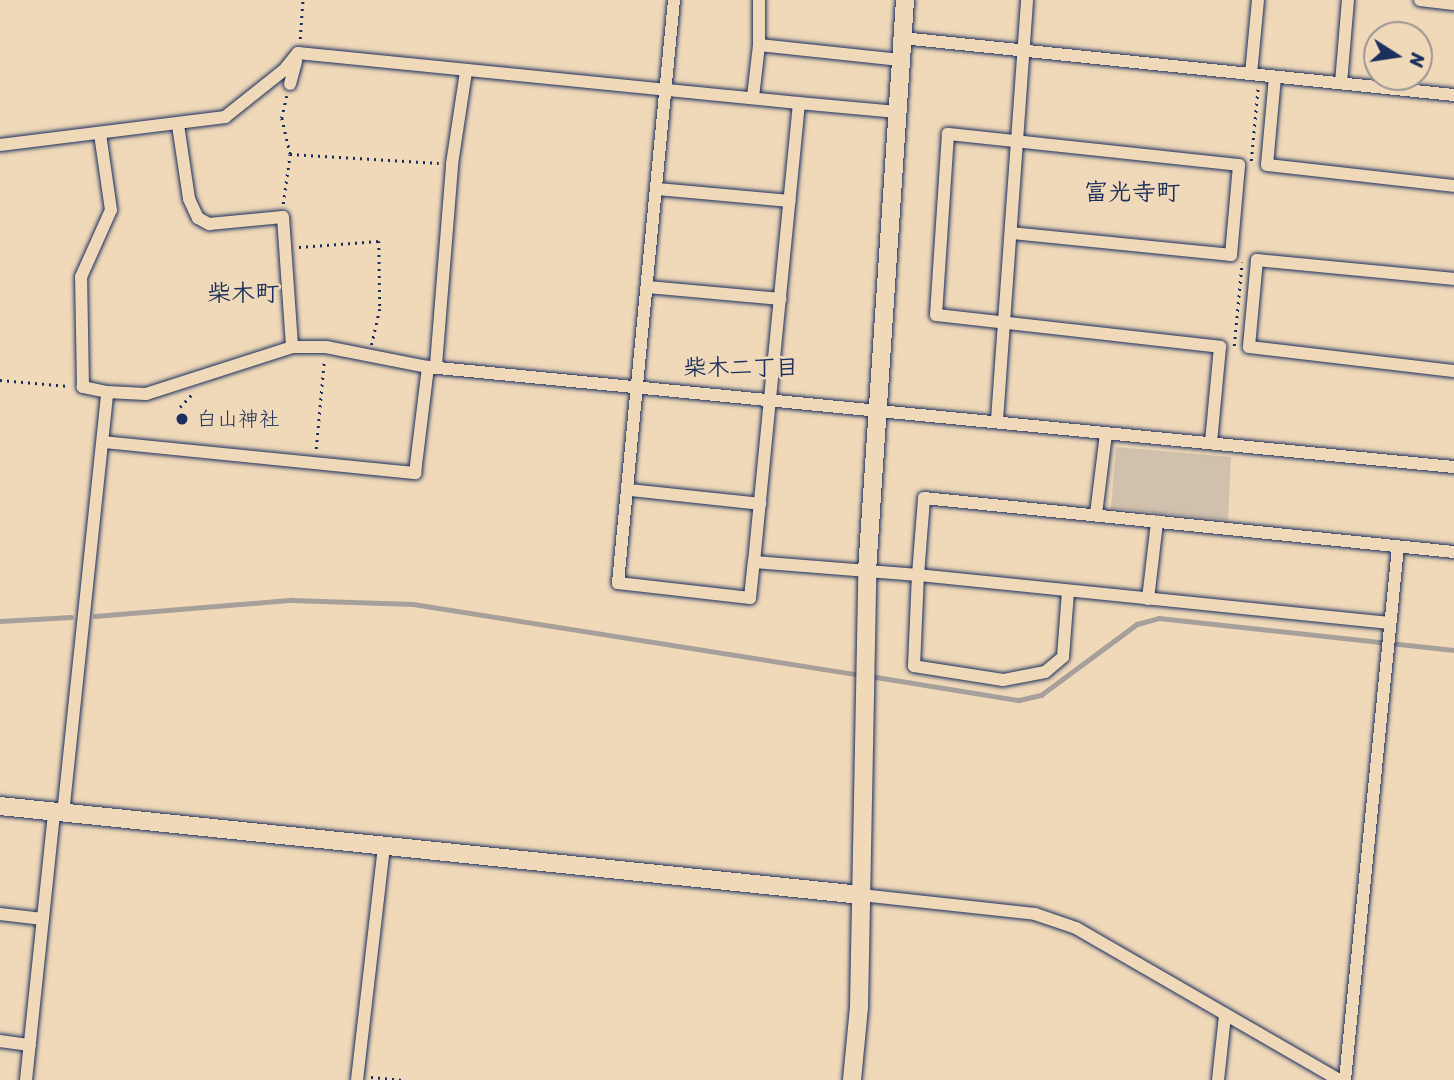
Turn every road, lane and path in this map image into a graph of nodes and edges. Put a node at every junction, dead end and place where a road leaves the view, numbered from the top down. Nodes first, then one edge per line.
1 (303, 0) edge
2 (674, 0) edge
3 (760, 0) edge
4 (905, 0) edge
5 (1027, 0) edge
6 (1258, 0) edge
7 (1348, 0) edge
8 (1420, 0) edge
9 (1454, 4) edge
10 (902, 38) junction
11 (759, 45) junction
12 (1023, 49) junction
13 (298, 53) junction
14 (900, 60) junction
15 (466, 71) junction
16 (1251, 74) junction
17 (1275, 77) junction
18 (1341, 83) junction
19 (290, 84) joint
20 (665, 90) junction
21 (1454, 95) edge
22 (753, 97) junction
23 (799, 103) junction
24 (897, 111) junction
25 (178, 125) junction
26 (100, 134) junction
27 (1018, 141) junction
28 (0, 145) edge
29 (290, 154) junction
30 (452, 164) junction
31 (1454, 186) edge
32 (658, 189) junction
33 (789, 201) junction
34 (283, 218) junction
35 (1011, 233) junction
36 (285, 244) junction
37 (1454, 279) edge
38 (648, 287) junction
39 (780, 299) junction
40 (1004, 324) junction
41 (292, 347) junction
42 (326, 347) junction
43 (369, 357) junction
44 (432, 366) junction
45 (1454, 371) edge
46 (0, 380) edge
47 (83, 387) junction
48 (636, 387) junction
49 (107, 393) junction
50 (771, 400) junction
51 (877, 410) junction
52 (997, 420) junction
53 (1106, 433) junction
54 (103, 442) junction
55 (1211, 442) junction
56 (314, 463) junction
57 (1454, 467) edge
58 (630, 490) junction
59 (760, 504) junction
60 (1096, 513) junction
61 (1157, 522) junction
62 (1398, 547) junction
63 (1454, 552) edge
64 (754, 562) junction
65 (867, 571) junction
66 (918, 575) junction
67 (1068, 592) junction
68 (1148, 599) junction
69 (1389, 627) junction
70 (0, 806) edge
71 (59, 813) junction
72 (384, 848) junction
73 (861, 895) junction
74 (0, 914) edge
75 (43, 919) junction
76 (1225, 1016) junction
77 (0, 1041) edge
78 (30, 1045) junction
79 (357, 1077) edge
80 (26, 1080) edge
81 (404, 1080) edge
82 (852, 1080) edge
83 (1218, 1080) edge
84 (1339, 1080) edge
85 (1345, 1080) edge

1 - 13 path
2 - 20 street
3 - 11 street
4 - 10 street
5 - 12 street
6 - 16 street
7 - 18 street
8 - 9 street
10 - 12 street
10 - 14 street
11 - 14 street
11 - 22 street
12 - 16 street
12 - 27 street
13 - 15 street
13 - 19 street
13 - 25 street
14 - 24 street
15 - 20 street
15 - 30 street
16 - 17 street
17 - 18 street
17 - 31 street
18 - 21 street
19 - 29 path
20 - 22 street
20 - 32 street
22 - 23 street
23 - 24 street
23 - 33 street
24 - 51 street
25 - 26 street
25 - 34 street
26 - 28 street
26 - 47 street
27 - 35 street
27 - 35 street
27 - 40 street
29 - 30 path
29 - 34 path
30 - 44 street
32 - 33 street
32 - 38 street
33 - 39 street
34 - 36 street
35 - 40 street
36 - 41 street
36 - 43 path
37 - 45 street
38 - 39 street
38 - 48 street
39 - 50 street
40 - 52 street
40 - 55 street
41 - 42 street
41 - 49 street
42 - 43 street
42 - 56 path
43 - 44 street
44 - 48 street
44 - 56 street
46 - 47 path
47 - 49 street
48 - 50 street
48 - 58 street
49 - 54 street
50 - 51 street
50 - 59 street
51 - 52 street
51 - 65 street
52 - 53 street
53 - 55 street
53 - 60 street
54 - 56 street
54 - 71 street
55 - 57 street
58 - 59 street
58 - 64 street
59 - 64 street
60 - 61 street
60 - 66 street
61 - 62 street
61 - 68 street
62 - 63 street
62 - 69 street
64 - 65 street
65 - 66 street
65 - 73 street
66 - 67 street
66 - 67 street
67 - 68 street
68 - 69 street
69 - 85 street
70 - 71 street
71 - 72 street
71 - 75 street
72 - 73 street
72 - 79 street
73 - 76 street
73 - 82 street
74 - 75 street
75 - 78 street
76 - 83 street
76 - 84 street
77 - 78 street
78 - 80 street
79 - 81 path

